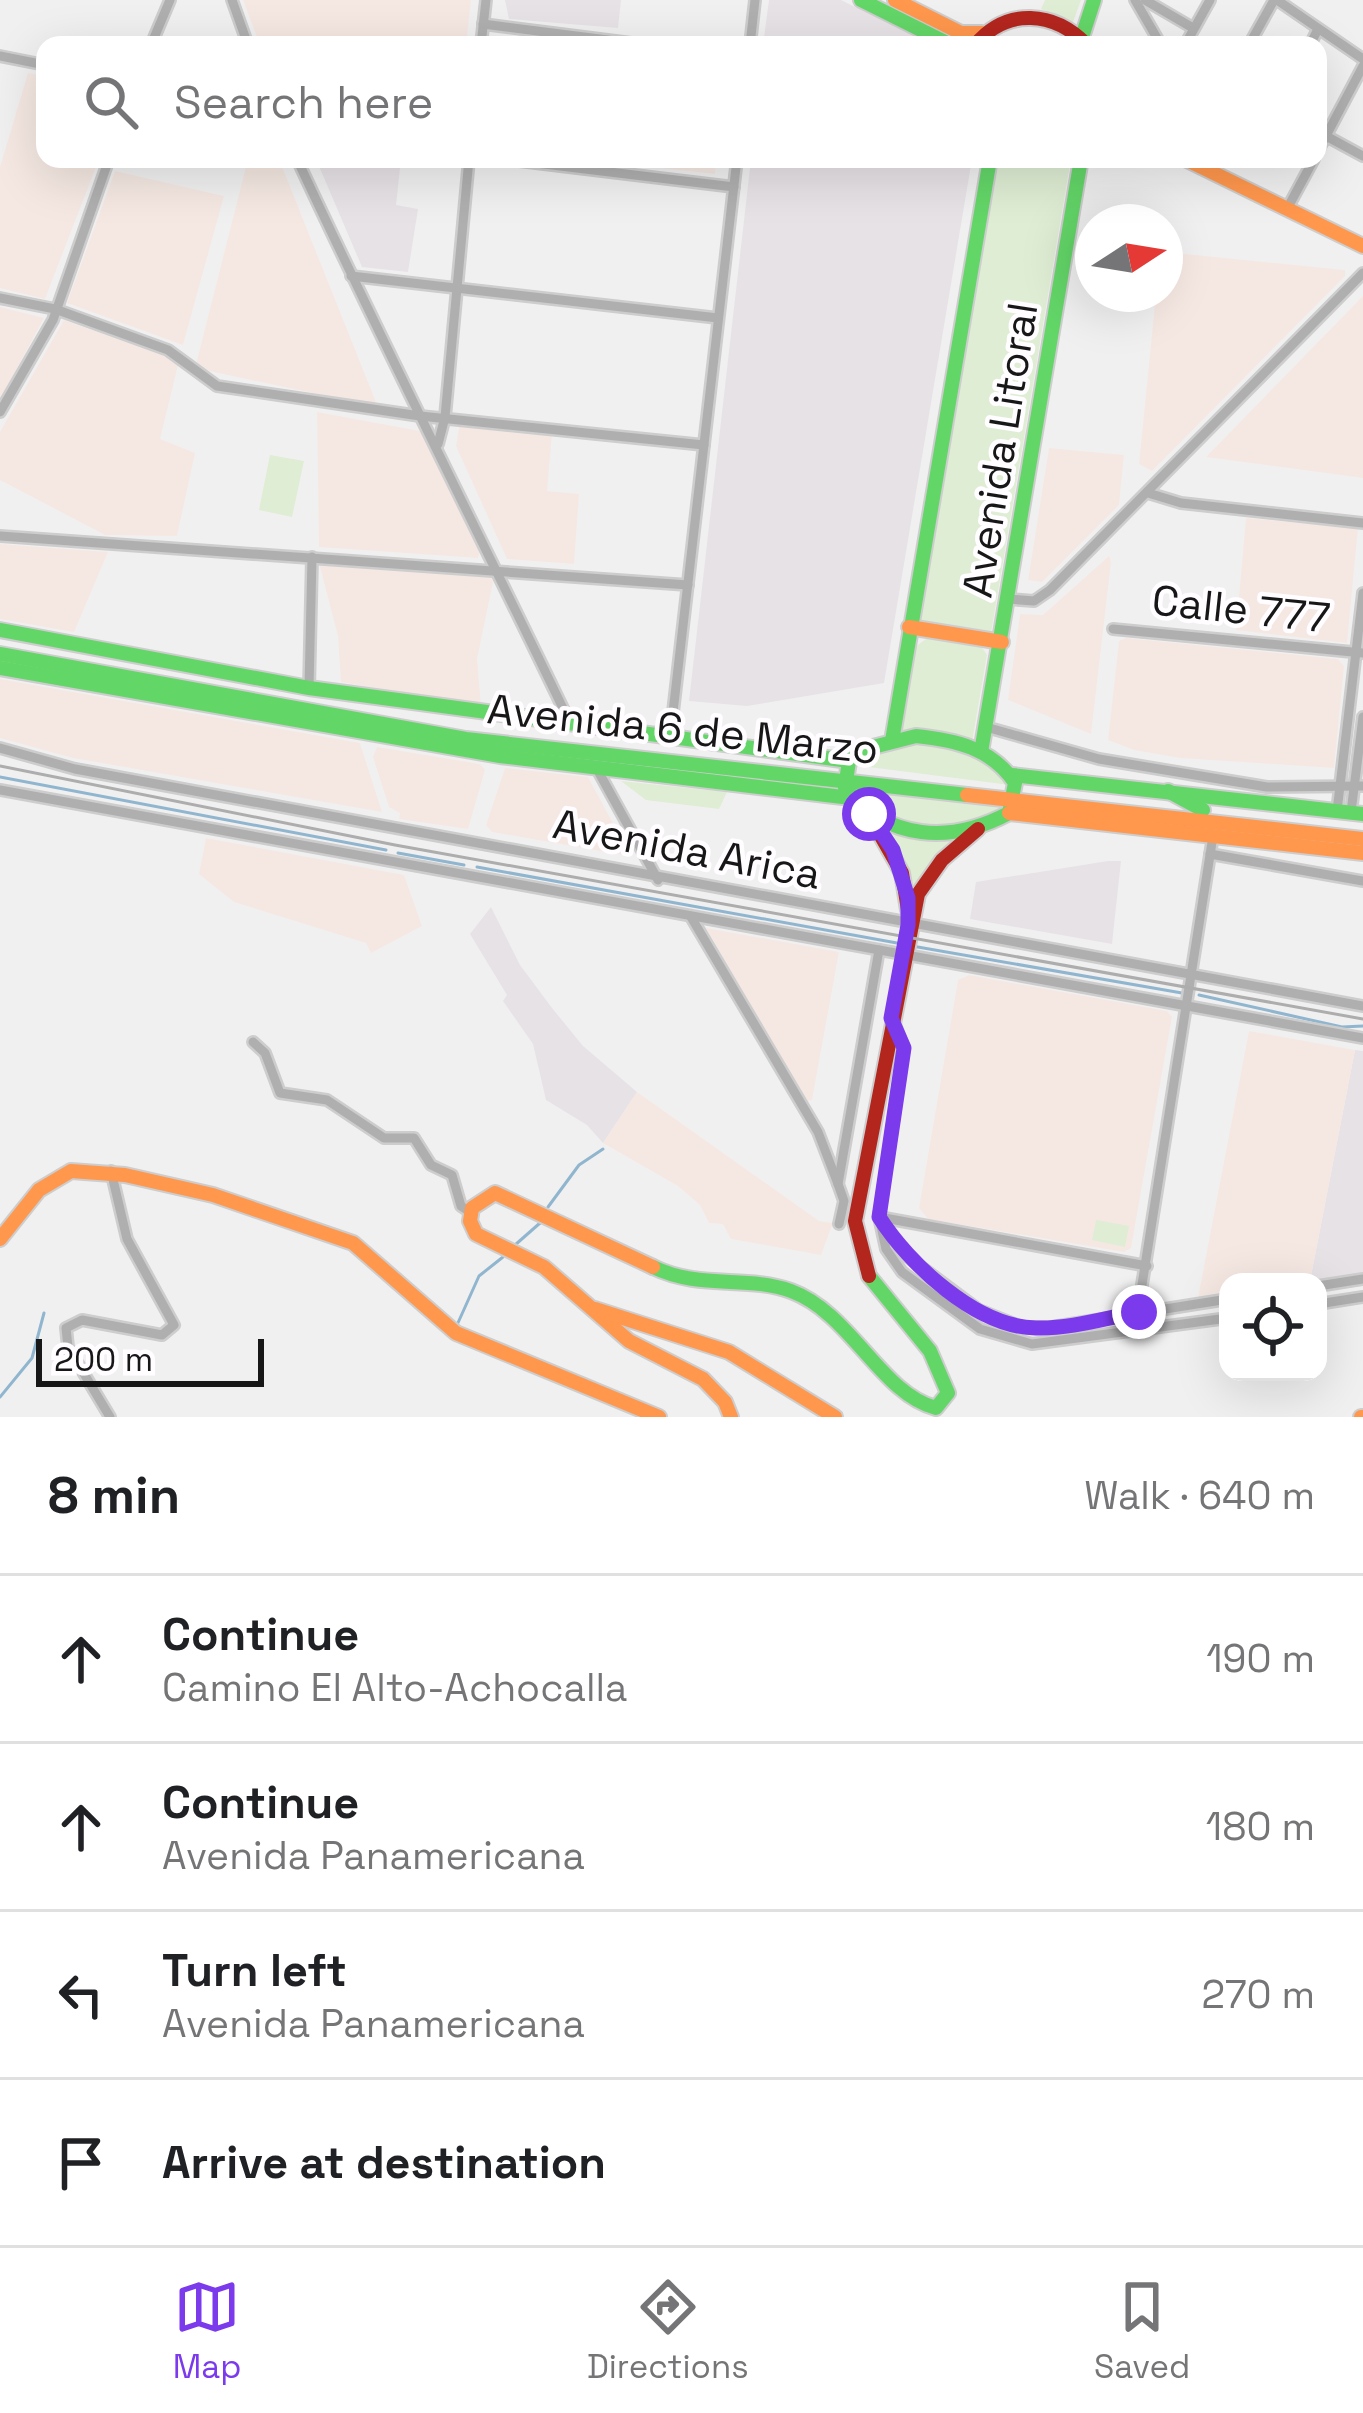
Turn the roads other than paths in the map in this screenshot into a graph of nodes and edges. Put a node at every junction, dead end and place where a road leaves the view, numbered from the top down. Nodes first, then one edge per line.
1 (170, 0) edge
2 (232, 0) edge
3 (486, 0) edge
4 (755, 0) edge
5 (861, 0) edge
6 (895, 0) edge
7 (1037, 0) edge
8 (1094, 0) edge
9 (1139, 0) edge
10 (1210, 0) edge
11 (1275, 0) edge
12 (917, 5) edge
13 (1026, 16) junction
14 (483, 24) junction
15 (1193, 28) junction
16 (1318, 29) junction
17 (156, 36) edge
18 (245, 36) edge
19 (482, 36) edge
20 (577, 36) edge
21 (751, 36) edge
22 (933, 36) edge
23 (970, 36) edge
24 (983, 36) edge
25 (1078, 36) edge
26 (1085, 36) edge
27 (1157, 36) edge
28 (1189, 36) edge
29 (1254, 36) edge
30 (1314, 36) edge
31 (0, 56) edge
32 (36, 63) edge
33 (1363, 63) edge
34 (1352, 87) junction
35 (1363, 93) edge
36 (1327, 134) edge
37 (1327, 137) edge
38 (1363, 156) edge
39 (106, 168) edge
40 (300, 168) edge
41 (468, 168) edge
42 (577, 168) edge
43 (736, 168) edge
44 (988, 168) edge
45 (1080, 168) edge
46 (1203, 168) edge
47 (1309, 168) edge
48 (734, 187) junction
49 (1287, 209) junction
50 (1363, 246) edge
51 (1363, 273) edge
52 (351, 276) junction
53 (455, 286) junction
54 (0, 298) edge
55 (55, 309) junction
56 (718, 318) junction
57 (0, 412) edge
58 (420, 416) junction
59 (445, 417) junction
60 (438, 444) junction
61 (704, 445) junction
62 (1148, 493) junction
63 (1363, 523) edge
64 (0, 536) edge
65 (312, 557) junction
66 (496, 568) junction
67 (688, 585) junction
68 (1363, 593) edge
69 (1009, 599) junction
70 (909, 627) junction
71 (1113, 629) dead end
72 (0, 631) edge
73 (1002, 642) junction
74 (0, 644) edge
75 (1360, 653) edge
76 (0, 654) edge
77 (0, 668) edge
78 (309, 688) junction
79 (1363, 717) edge
80 (571, 724) junction
81 (986, 727) junction
82 (670, 738) junction
83 (892, 741) junction
84 (514, 746) junction
85 (0, 748) edge
86 (981, 752) junction
87 (545, 762) junction
88 (597, 769) junction
89 (846, 770) junction
90 (1340, 783) junction
91 (1358, 785) edge
92 (0, 790) edge
93 (1168, 791) junction
94 (1013, 794) junction
95 (850, 798) junction
96 (1203, 811) junction
97 (1350, 812) edge
98 (869, 814) junction
99 (1363, 828) edge
100 (978, 829) junction
101 (1213, 836) junction
102 (1363, 838) edge
103 (1363, 853) edge
104 (1210, 854) junction
105 (658, 880) junction
106 (1363, 881) edge
107 (691, 916) junction
108 (908, 925) junction
109 (879, 950) junction
110 (903, 955) junction
111 (1193, 976) junction
112 (1191, 1005) junction
113 (869, 1006) junction
114 (1363, 1006) edge
115 (892, 1014) junction
116 (1363, 1037) edge
117 (253, 1042) dead end
118 (111, 1171) junction
119 (838, 1184) junction
120 (470, 1212) junction
121 (879, 1217) junction
122 (839, 1224) dead end
123 (0, 1239) edge
124 (1147, 1266) junction
125 (1363, 1280) edge
126 (1327, 1285) edge
127 (1363, 1297) edge
128 (1219, 1300) edge
129 (1327, 1303) edge
130 (595, 1309) junction
131 (1139, 1312) junction
132 (1219, 1319) edge
133 (1135, 1329) junction
134 (111, 1416) edge
135 (659, 1417) edge
136 (731, 1417) edge
137 (835, 1417) edge

1 - 17 street
2 - 18 street
3 - 14 street
4 - 21 street
5 - 22 main road
6 - 12 main road
7 - 13 main road
8 - 26 main road
9 - 15 street
9 - 27 street
10 - 15 street
11 - 16 street
11 - 29 street
12 - 23 main road
13 - 24 main road
13 - 25 main road
14 - 19 street
14 - 20 street
15 - 28 street
16 - 30 street
16 - 33 street
31 - 32 street
33 - 34 street
34 - 35 street
34 - 36 street
37 - 38 street
39 - 55 street
40 - 52 street
41 - 53 street
42 - 48 street
43 - 48 street
44 - 70 main road, Avenida Litoral
45 - 69 main road, Avenida Litoral
46 - 49 main road
47 - 49 street
48 - 56 street
49 - 50 main road
51 - 62 street
52 - 53 street
52 - 58 street
53 - 56 street
53 - 59 street
54 - 55 street
55 - 57 street
55 - 58 street
56 - 61 street
58 - 59 street
58 - 60 street
59 - 60 street
59 - 61 street
60 - 66 street
61 - 67 street
62 - 63 street
62 - 69 street
64 - 65 street
65 - 66 street
65 - 78 street
66 - 67 street
66 - 80 street
67 - 82 street
68 - 75 street
69 - 73 main road, Avenida Litoral
70 - 73 main road
70 - 83 main road, Avenida Litoral
71 - 75 street, Calle 777
72 - 78 main road, Avenida 6 de Marzo
73 - 81 main road, Avenida Litoral
74 - 89 main road, Avenida 6 de Marzo
75 - 90 street
76 - 84 main road, Avenida 6 de Marzo
77 - 87 main road, Avenida 6 de Marzo
78 - 80 main road, Avenida 6 de Marzo
79 - 91 street
80 - 82 main road, Avenida 6 de Marzo
81 - 86 main road, Avenida Litoral
81 - 90 street
82 - 89 main road, Avenida 6 de Marzo
83 - 86 main road
83 - 89 main road
84 - 87 main road
84 - 89 main road, Avenida 6 de Marzo
85 - 105 street, Avenida Arica
86 - 94 main road
87 - 88 main road, Avenida 6 de Marzo
88 - 95 main road, Avenida 6 de Marzo
88 - 105 street
89 - 94 main road, Avenida 6 de Marzo
89 - 95 main road
90 - 91 street
90 - 97 street
91 - 97 street
92 - 107 street, Avenida Arica
93 - 94 main road, Avenida 6 de Marzo
93 - 96 main road
93 - 97 main road, Avenida 6 de Marzo
94 - 96 main road, Avenida 6 de Marzo
94 - 100 main road
94 - 101 main road, Avenida 6 de Marzo
94 - 102 main road, Avenida 6 de Marzo
95 - 98 main road
96 - 99 main road, Avenida 6 de Marzo
98 - 100 main road
98 - 108 main road
100 - 108 main road
101 - 103 main road, Avenida 6 de Marzo
101 - 104 street
104 - 106 street
104 - 111 street
105 - 108 street, Avenida Arica
107 - 109 street, Avenida Arica
107 - 119 street
108 - 110 main road
108 - 111 street, Avenida Arica
109 - 110 street, Avenida Arica
109 - 113 street
110 - 112 street, Avenida Arica
110 - 115 main road
111 - 112 street
111 - 114 street, Avenida Arica
112 - 116 street, Avenida Arica
112 - 124 street
113 - 115 street
113 - 119 street
115 - 120 main road
115 - 121 street
117 - 120 street
118 - 123 main road
118 - 134 street
118 - 135 main road
119 - 122 street
120 - 130 main road
121 - 124 street
121 - 131 street
121 - 133 street
124 - 131 street
125 - 126 street
127 - 129 street
128 - 131 street
130 - 136 main road
130 - 137 main road
131 - 133 street
132 - 133 street

